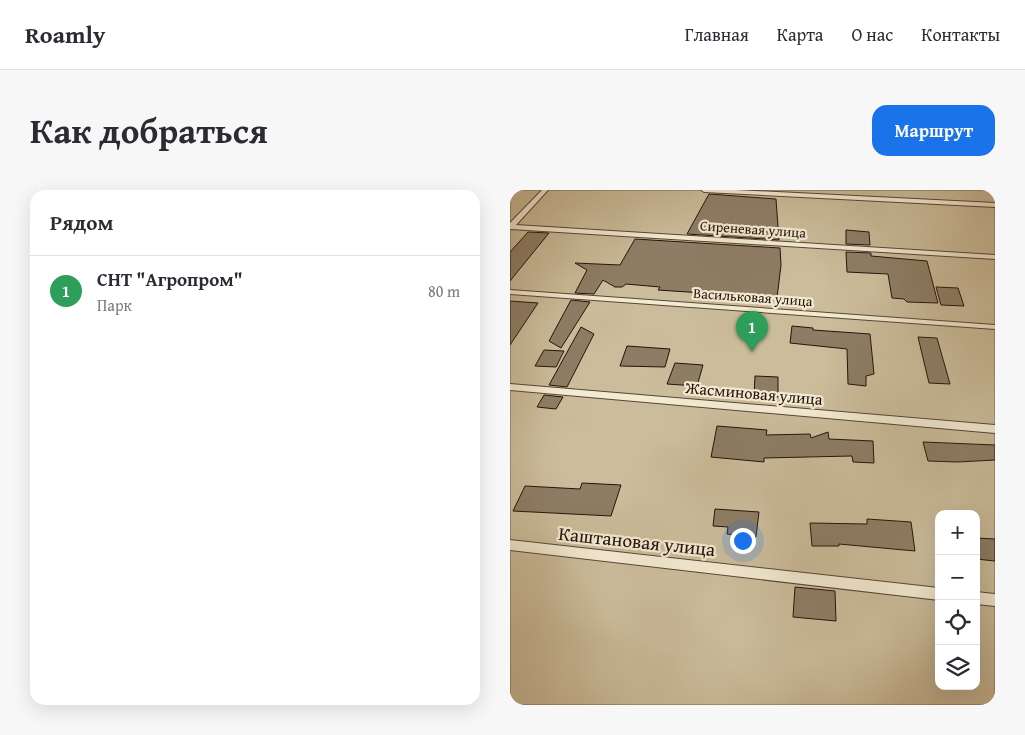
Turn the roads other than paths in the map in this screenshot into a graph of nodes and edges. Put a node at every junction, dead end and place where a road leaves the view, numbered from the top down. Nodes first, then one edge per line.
1 (546, 190) edge
2 (704, 190) edge
3 (995, 205) edge
4 (510, 227) edge
5 (995, 257) edge
6 (510, 292) edge
7 (995, 328) edge
8 (510, 387) edge
9 (995, 429) edge
10 (510, 545) edge
11 (935, 594) edge
12 (980, 598) edge
13 (995, 600) edge

1 - 4 lane
2 - 3 lane
4 - 5 lane, Сиреневая улица
6 - 7 lane, Васильковая улица
8 - 9 lane, Жасминовая улица
10 - 11 lane, Каштановая улица
12 - 13 lane

